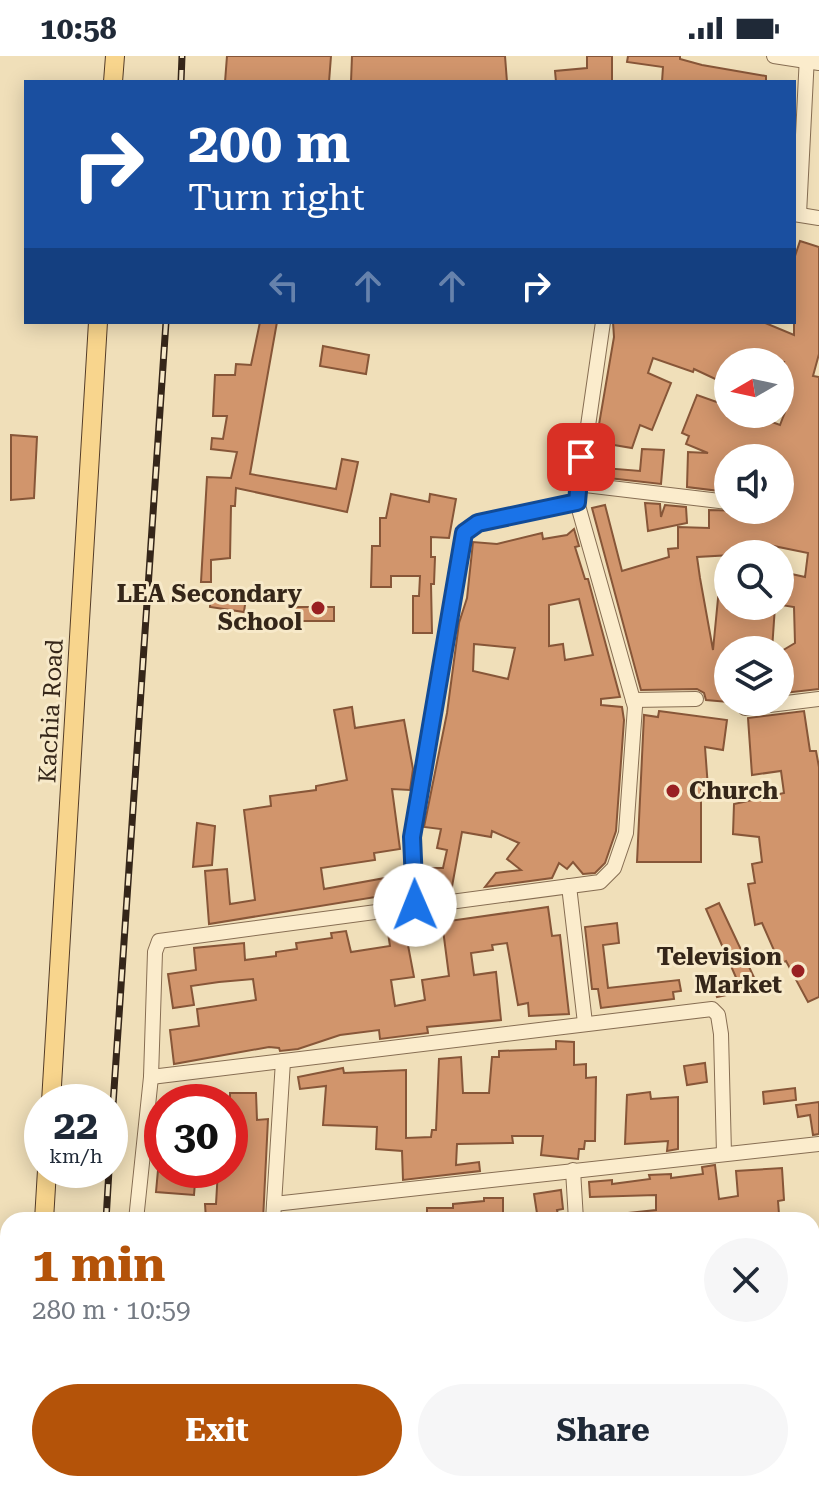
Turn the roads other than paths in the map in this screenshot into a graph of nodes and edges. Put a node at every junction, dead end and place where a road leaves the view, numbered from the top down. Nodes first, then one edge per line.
1 (115, 56) edge
2 (774, 56) edge
3 (811, 60) edge
4 (113, 80) edge
5 (796, 214) edge
6 (819, 218) edge
7 (98, 324) edge
8 (603, 324) edge
9 (577, 484) junction
10 (714, 500) edge
11 (577, 502) junction
12 (696, 699) dead end
13 (819, 699) edge
14 (633, 700) junction
15 (794, 702) edge
16 (569, 886) junction
17 (415, 905) junction
18 (585, 1023) junction
19 (283, 1061) junction
20 (151, 1077) junction
21 (52, 1084) edge
22 (819, 1144) edge
23 (724, 1154) junction
24 (573, 1170) junction
25 (46, 1188) edge
26 (274, 1204) junction
27 (44, 1212) edge
28 (137, 1212) edge
29 (274, 1212) edge
30 (576, 1212) edge

1 - 4 main road
2 - 3 street
3 - 5 street
5 - 6 street
7 - 21 main road, Kachia Road
8 - 9 street
9 - 10 street
9 - 11 street
11 - 14 street
11 - 17 street
12 - 14 street
13 - 15 street
14 - 16 street
16 - 17 street
16 - 18 street
17 - 20 street
18 - 19 street
18 - 23 street
19 - 20 street
19 - 26 street
20 - 28 street
22 - 23 street
23 - 24 street
24 - 26 street
24 - 30 street
25 - 27 main road
26 - 29 street

